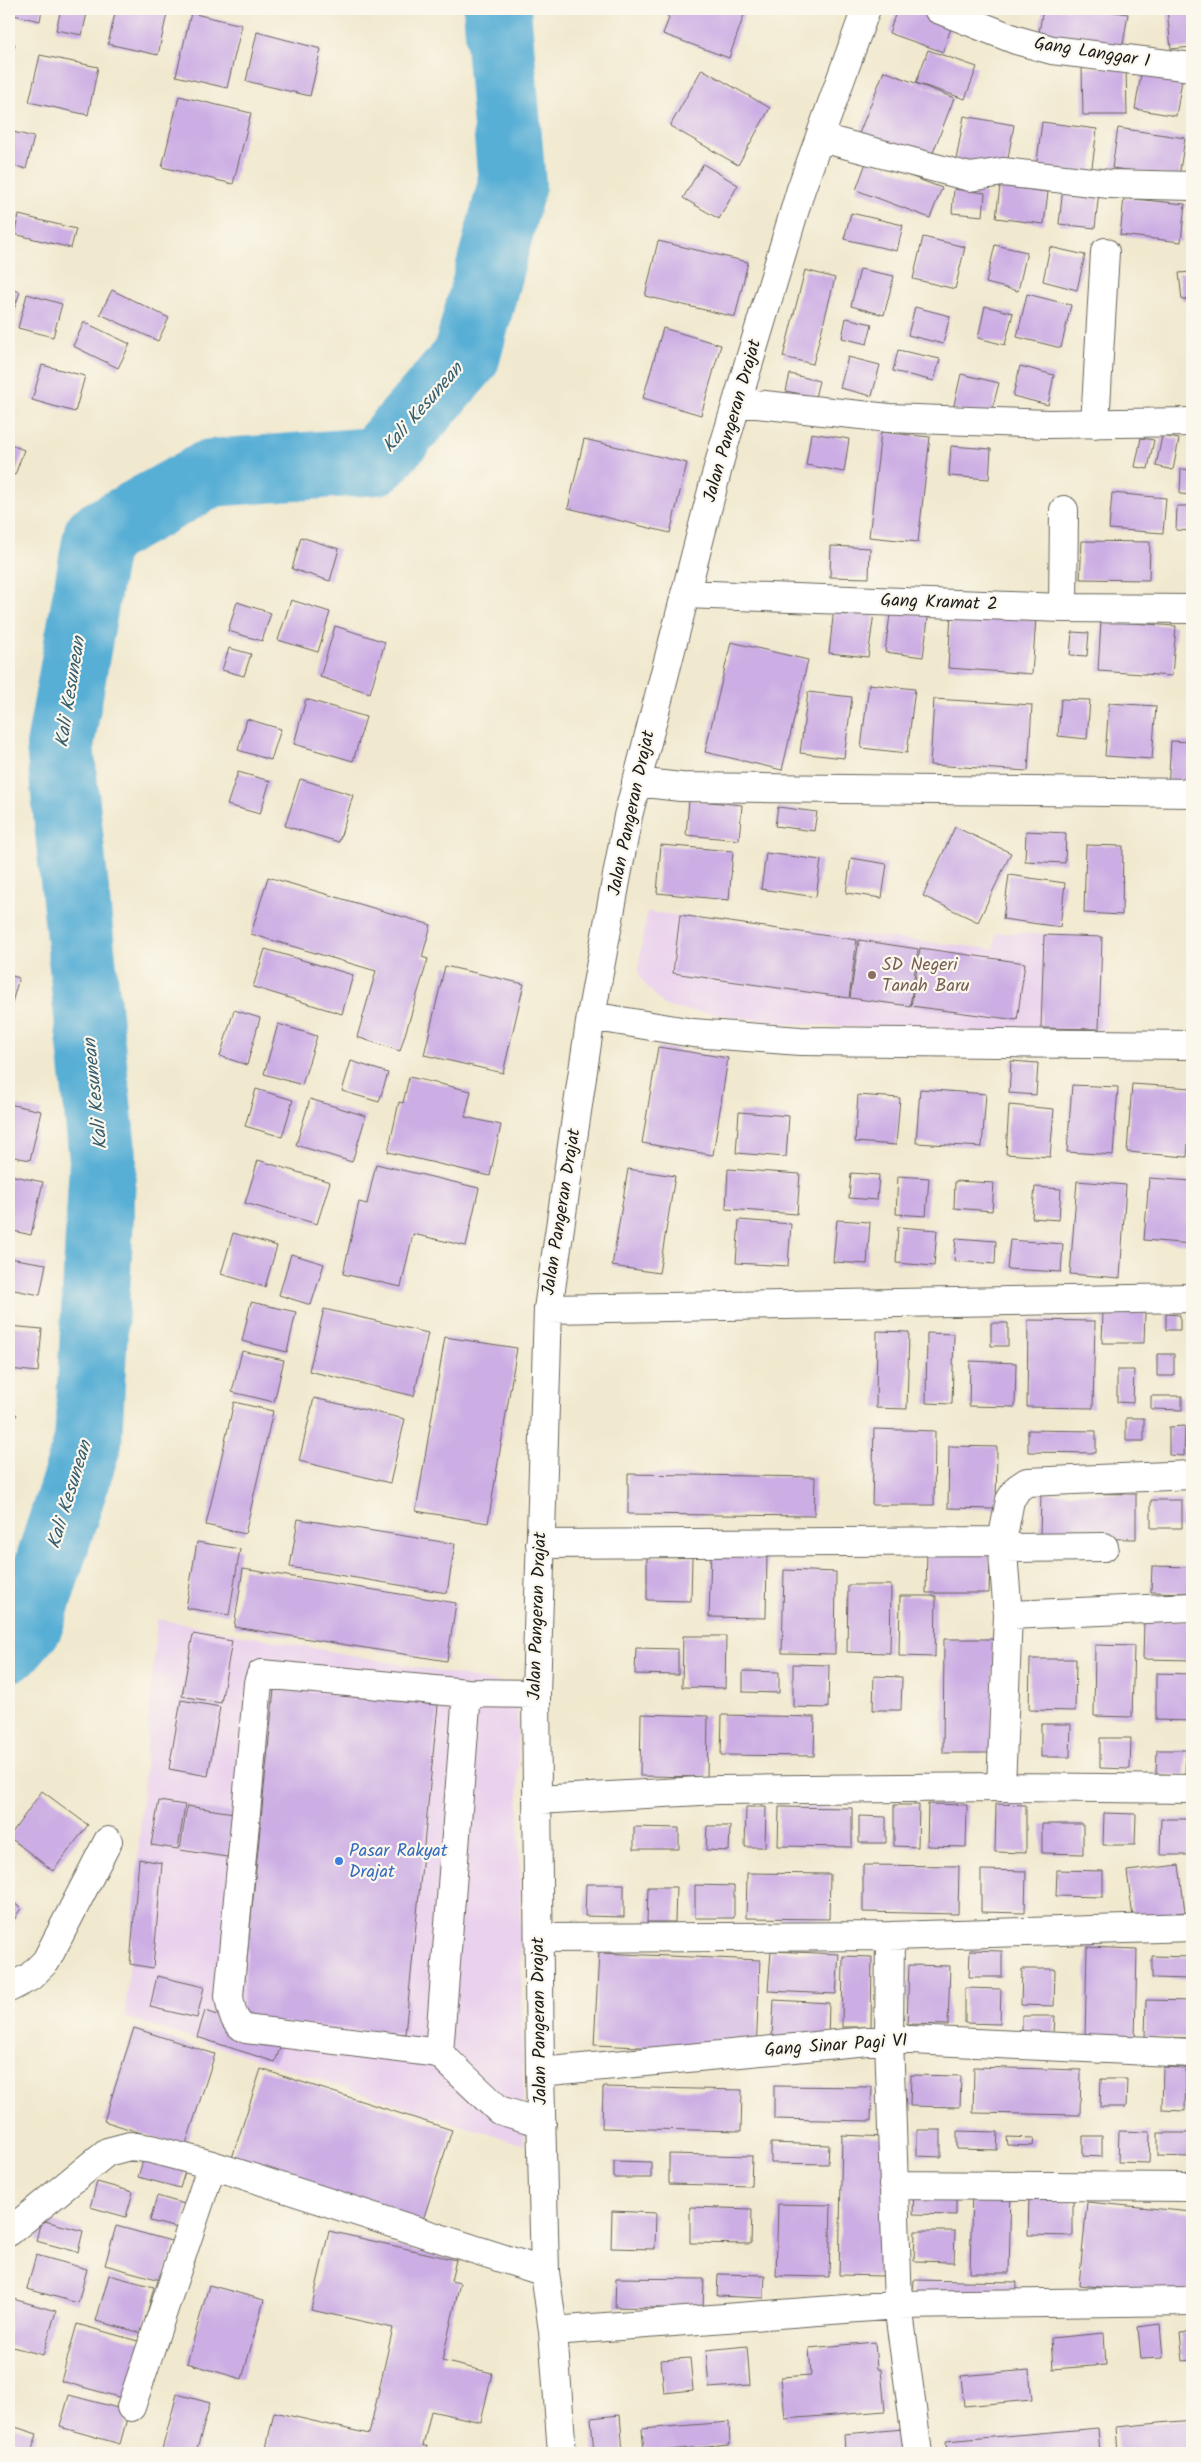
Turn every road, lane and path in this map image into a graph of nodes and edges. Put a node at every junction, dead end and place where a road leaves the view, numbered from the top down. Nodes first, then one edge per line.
1 (866, 9) edge
2 (938, 9) edge
3 (1192, 67) edge
4 (820, 138) junction
5 (1192, 186) edge
6 (1105, 252) dead end
7 (737, 402) junction
8 (1192, 422) edge
9 (1095, 424) junction
10 (1064, 510) dead end
11 (685, 594) junction
12 (1063, 608) junction
13 (1192, 608) edge
14 (636, 782) junction
15 (1192, 793) edge
16 (591, 1016) junction
17 (1192, 1045) edge
18 (1192, 1298) edge
19 (548, 1309) junction
20 (1192, 1475) edge
21 (540, 1544) junction
22 (1002, 1544) junction
23 (1104, 1547) dead end
24 (1192, 1607) edge
25 (1008, 1615) junction
26 (467, 1693) junction
27 (536, 1694) junction
28 (1001, 1788) junction
29 (1192, 1789) edge
30 (537, 1800) junction
31 (108, 1841) dead end
32 (1192, 1927) edge
33 (890, 1936) junction
34 (539, 1938) junction
35 (9, 1988) edge
36 (889, 2039) junction
37 (439, 2053) junction
38 (1192, 2053) edge
39 (540, 2072) junction
40 (542, 2123) junction
41 (212, 2165) junction
42 (893, 2185) junction
43 (1192, 2186) edge
44 (9, 2232) edge
45 (545, 2272) junction
46 (1192, 2301) edge
47 (898, 2305) junction
48 (553, 2331) junction
49 (131, 2407) dead end
50 (562, 2453) edge
51 (918, 2453) edge

1 - 4 street, Jalan Pangeran Drajat
2 - 3 street, Gang Langgar 1
4 - 5 street
4 - 7 street, Jalan Pangeran Drajat
6 - 9 street
7 - 9 street
7 - 11 street, Jalan Pangeran Drajat
8 - 9 street
10 - 12 street
11 - 12 street, Gang Kramat 2
11 - 14 street, Jalan Pangeran Drajat
12 - 13 street, Gang Kramat 2
14 - 15 street
14 - 16 street, Jalan Pangeran Drajat
16 - 17 street
16 - 19 street, Jalan Pangeran Drajat
18 - 19 street
19 - 21 street, Jalan Pangeran Drajat
20 - 22 street
21 - 22 street
21 - 27 street, Jalan Pangeran Drajat
22 - 23 street
22 - 25 street
24 - 25 street
25 - 28 street
26 - 27 street
26 - 37 street
26 - 37 street
27 - 30 street, Jalan Pangeran Drajat
28 - 29 street
28 - 30 street
30 - 34 street, Jalan Pangeran Drajat
31 - 35 street
32 - 33 street
33 - 34 street
33 - 36 street
34 - 39 street, Jalan Pangeran Drajat
36 - 38 street, Gang Sinar Pagi VI
36 - 39 street, Gang Sinar Pagi VI
36 - 42 street
37 - 40 street
39 - 40 street, Jalan Pangeran Drajat
40 - 45 street, Jalan Pangeran Drajat
41 - 44 street
41 - 45 street
41 - 49 street
42 - 43 street
42 - 47 street
45 - 48 street, Jalan Pangeran Drajat
46 - 47 street
47 - 48 street
47 - 51 street
48 - 50 street, Jalan Pangeran Drajat

